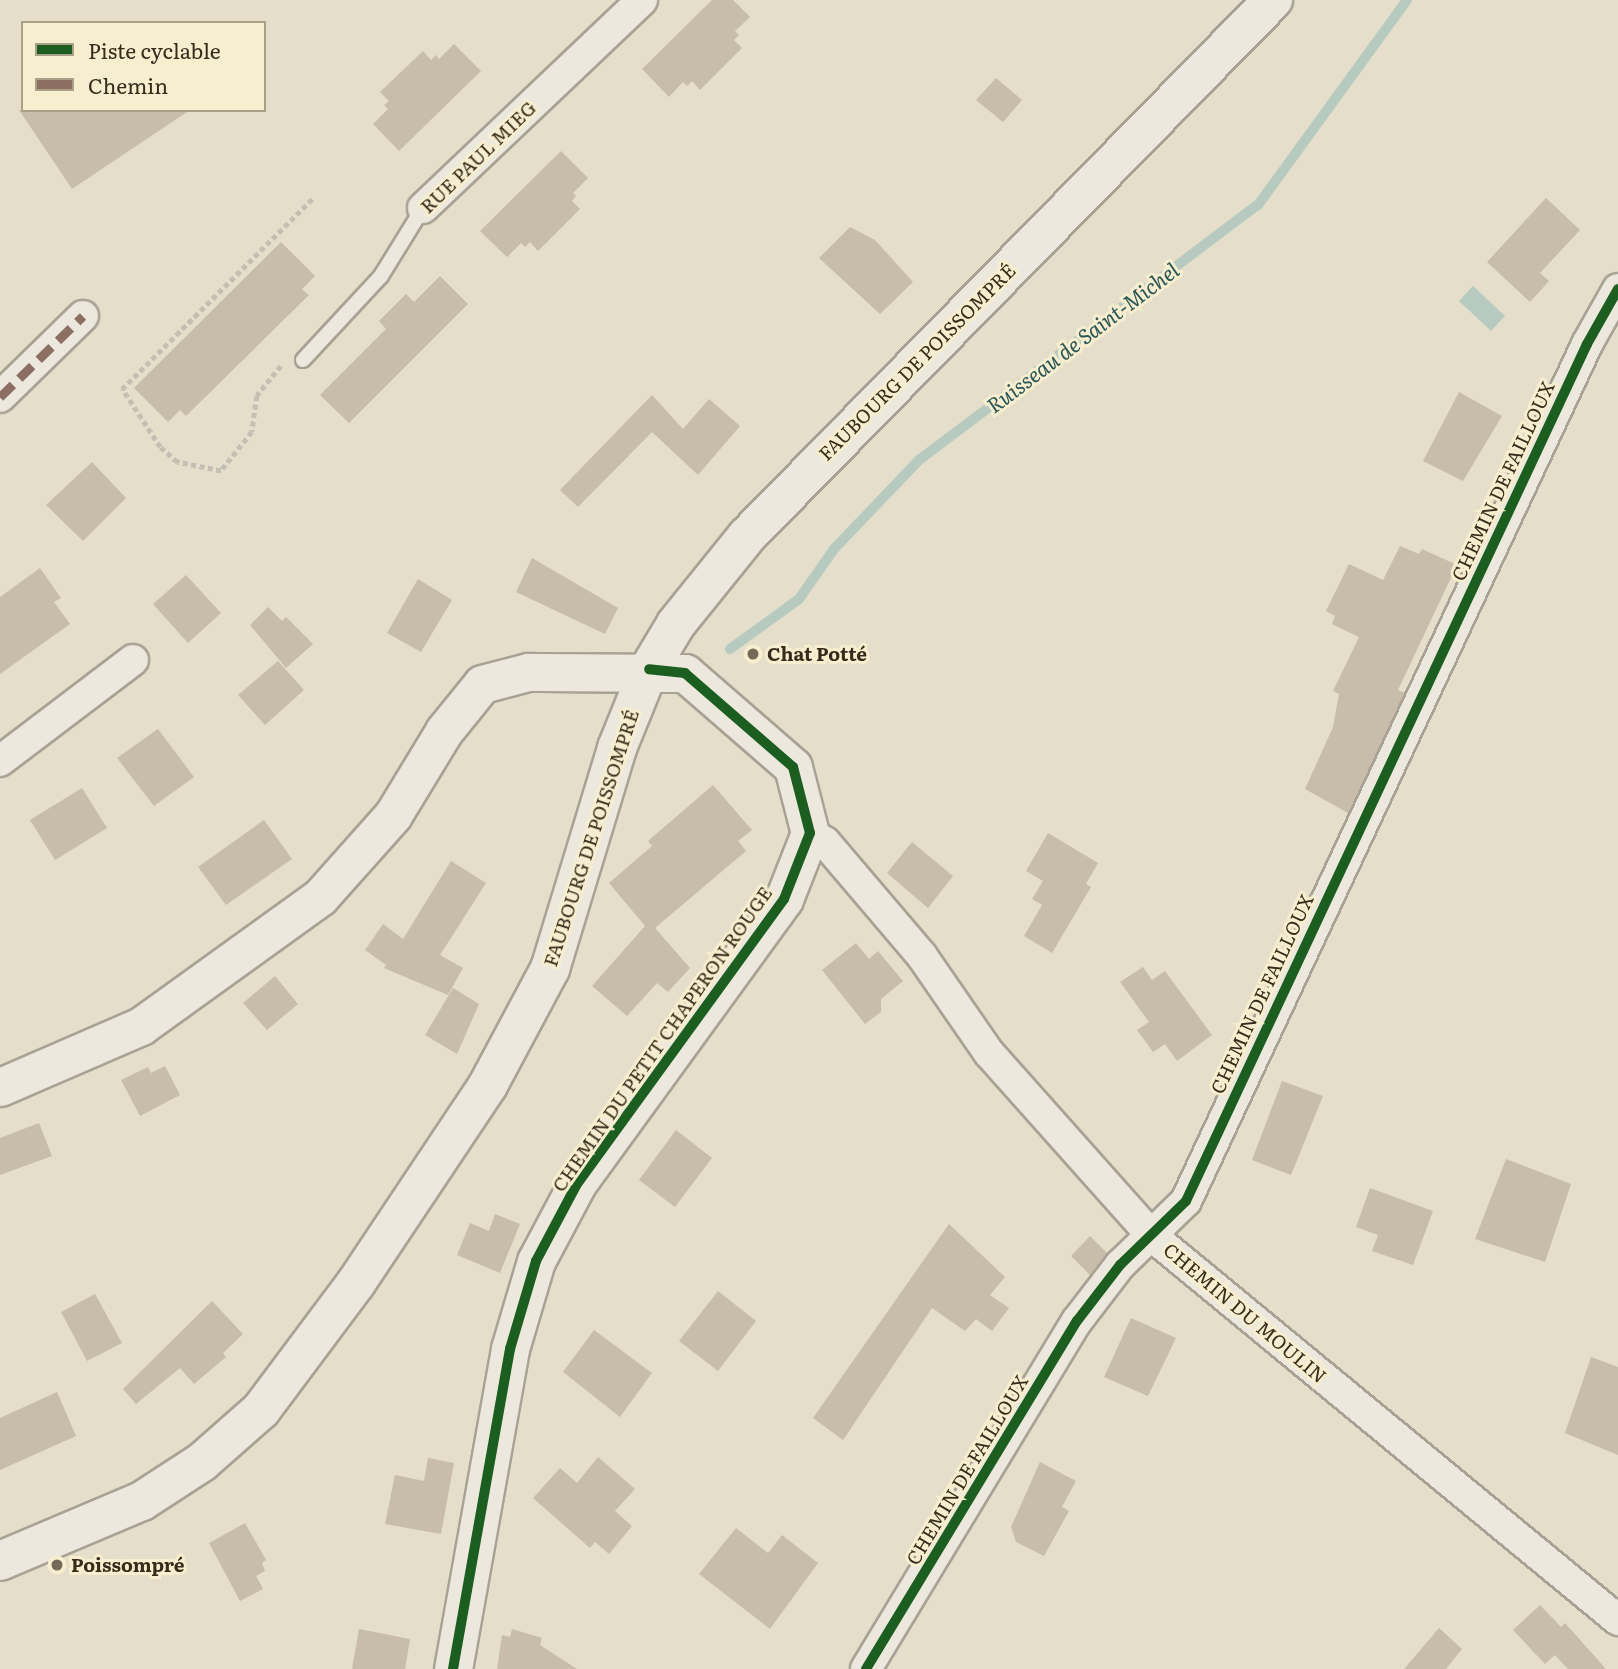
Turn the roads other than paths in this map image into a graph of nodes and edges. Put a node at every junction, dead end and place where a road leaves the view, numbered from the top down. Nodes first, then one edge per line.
1 (642, 0) edge
2 (1273, 0) edge
3 (423, 208) joint
4 (1618, 289) edge
5 (83, 316) dead end
6 (303, 360) road end
7 (0, 397) edge
8 (133, 660) dead end
9 (649, 669) junction
10 (0, 761) edge
11 (810, 833) junction
12 (0, 1087) edge
13 (1152, 1236) junction
14 (0, 1561) edge
15 (1618, 1620) edge
16 (453, 1669) edge
17 (866, 1669) edge

1 - 3 street, RUE PAUL MIEG
2 - 9 main road, FAUBOURG DE POISSOMPRÉ
3 - 6 lane, RUE PAUL MIEG
4 - 13 street, CHEMIN DE FAILLOUX
5 - 7 street
8 - 10 street
9 - 11 street
9 - 12 street
9 - 14 main road, FAUBOURG DE POISSOMPRÉ
11 - 13 street, CHEMIN DU MOULIN
11 - 16 street, CHEMIN DU PETIT CHAPERON ROUGE
13 - 15 street, CHEMIN DU MOULIN
13 - 17 street, CHEMIN DE FAILLOUX

